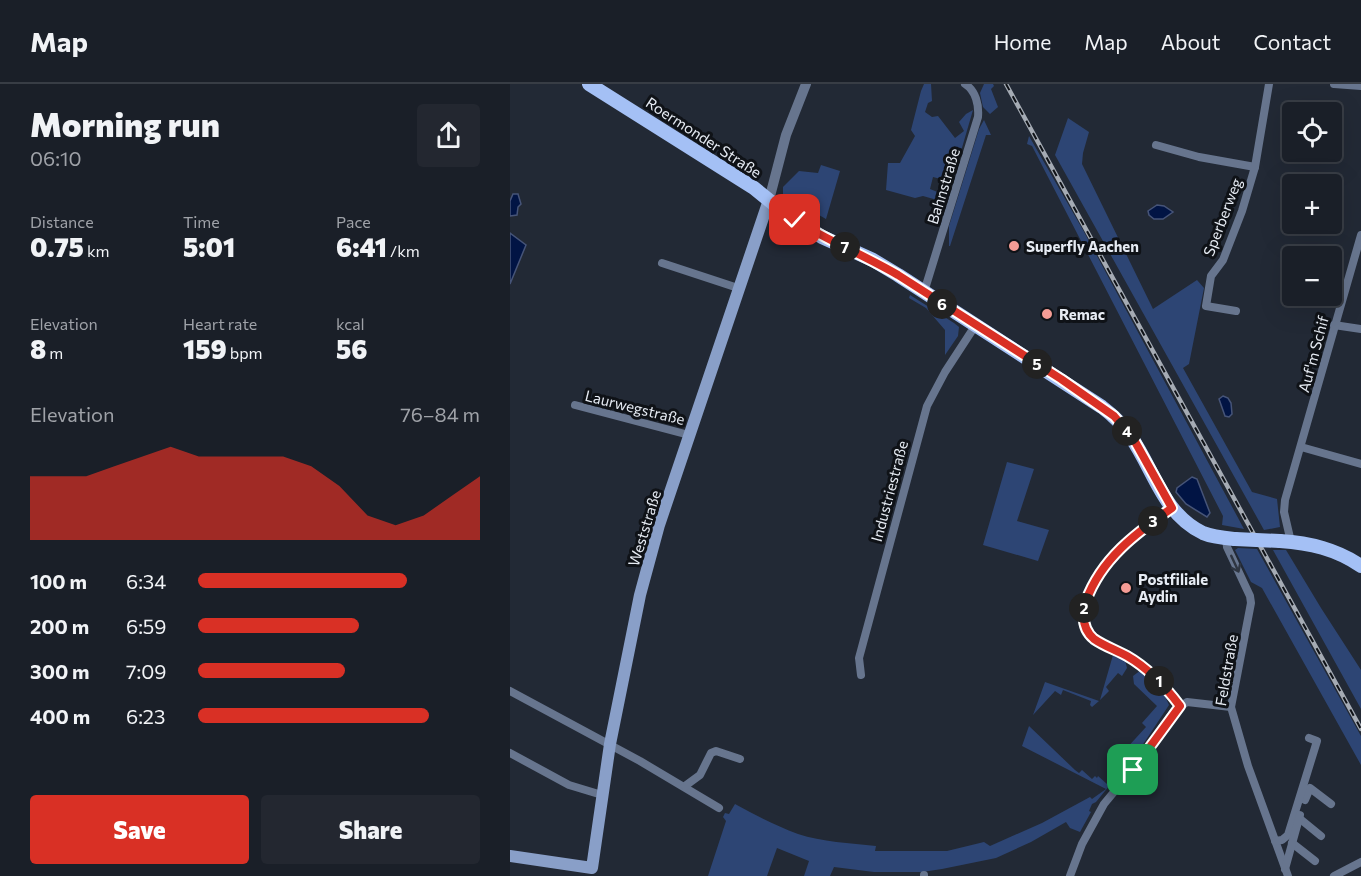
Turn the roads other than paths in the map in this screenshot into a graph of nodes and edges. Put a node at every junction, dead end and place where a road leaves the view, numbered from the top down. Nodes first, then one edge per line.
1 (589, 84) edge
2 (806, 84) edge
3 (1269, 84) edge
4 (1334, 84) edge
5 (968, 85) edge
6 (1361, 87) edge
7 (1156, 145) dead end
8 (1255, 167) junction
9 (769, 200) junction
10 (1361, 237) edge
11 (662, 264) dead end
12 (738, 288) junction
13 (924, 292) junction
14 (1236, 311) dead end
15 (1334, 325) junction
16 (975, 326) junction
17 (1361, 329) edge
18 (575, 405) dead end
19 (689, 435) junction
20 (1301, 447) junction
21 (1361, 464) edge
22 (1172, 508) junction
23 (1230, 539) junction
24 (1286, 541) junction
25 (1361, 566) edge
26 (861, 675) dead end
27 (510, 690) edge
28 (1180, 706) junction
29 (1231, 707) junction
30 (1309, 738) dead end
31 (610, 744) junction
32 (510, 753) edge
33 (740, 759) dead end
34 (685, 786) junction
35 (602, 795) junction
36 (1331, 804) dead end
37 (719, 808) dead end
38 (1299, 818) junction
39 (1321, 836) dead end
40 (1275, 841) junction
41 (1292, 843) junction
42 (510, 856) edge
43 (1315, 861) dead end
44 (1361, 862) edge
45 (591, 872) edge
46 (1286, 873) edge
47 (1070, 876) edge
48 (1334, 876) edge

1 - 9 main road, Roermonder Straße
2 - 9 street
3 - 8 street, Sperberweg
4 - 6 street
5 - 13 street, Bahnstraße
7 - 8 street, Sperberweg
8 - 14 street, Sperberweg
9 - 12 main road, Weststraße
9 - 13 main road, Roermonder Straße
10 - 15 street, Auf'm Schif
11 - 12 street
12 - 19 main road, Weststraße
13 - 16 main road, Roermonder Straße
15 - 17 street
15 - 20 street, Auf'm Schif
16 - 22 main road, Roermonder Straße
16 - 26 street, Industriestraße
18 - 19 street, Laurwegstraße
19 - 31 main road, Weststraße
20 - 21 street
20 - 24 street, Auf'm Schif
22 - 23 main road, Roermonder Straße
22 - 28 street
23 - 24 main road, Roermonder Straße, bridge
23 -> 29 street, Feldstraße
24 - 25 main road, Roermonder Straße
27 - 31 street
28 - 29 street
28 - 47 street
29 - 40 street, Feldstraße
30 - 40 street
31 - 34 street
31 - 35 main road, Weststraße
32 - 35 street
33 - 34 street
34 - 37 street
35 - 45 main road, Weststraße
36 - 38 street, Feldstraße
38 - 39 street
38 - 41 street, Feldstraße
40 - 46 street, Feldstraße
41 - 43 street
41 - 46 street, Feldstraße
42 - 45 main road
44 - 48 street

